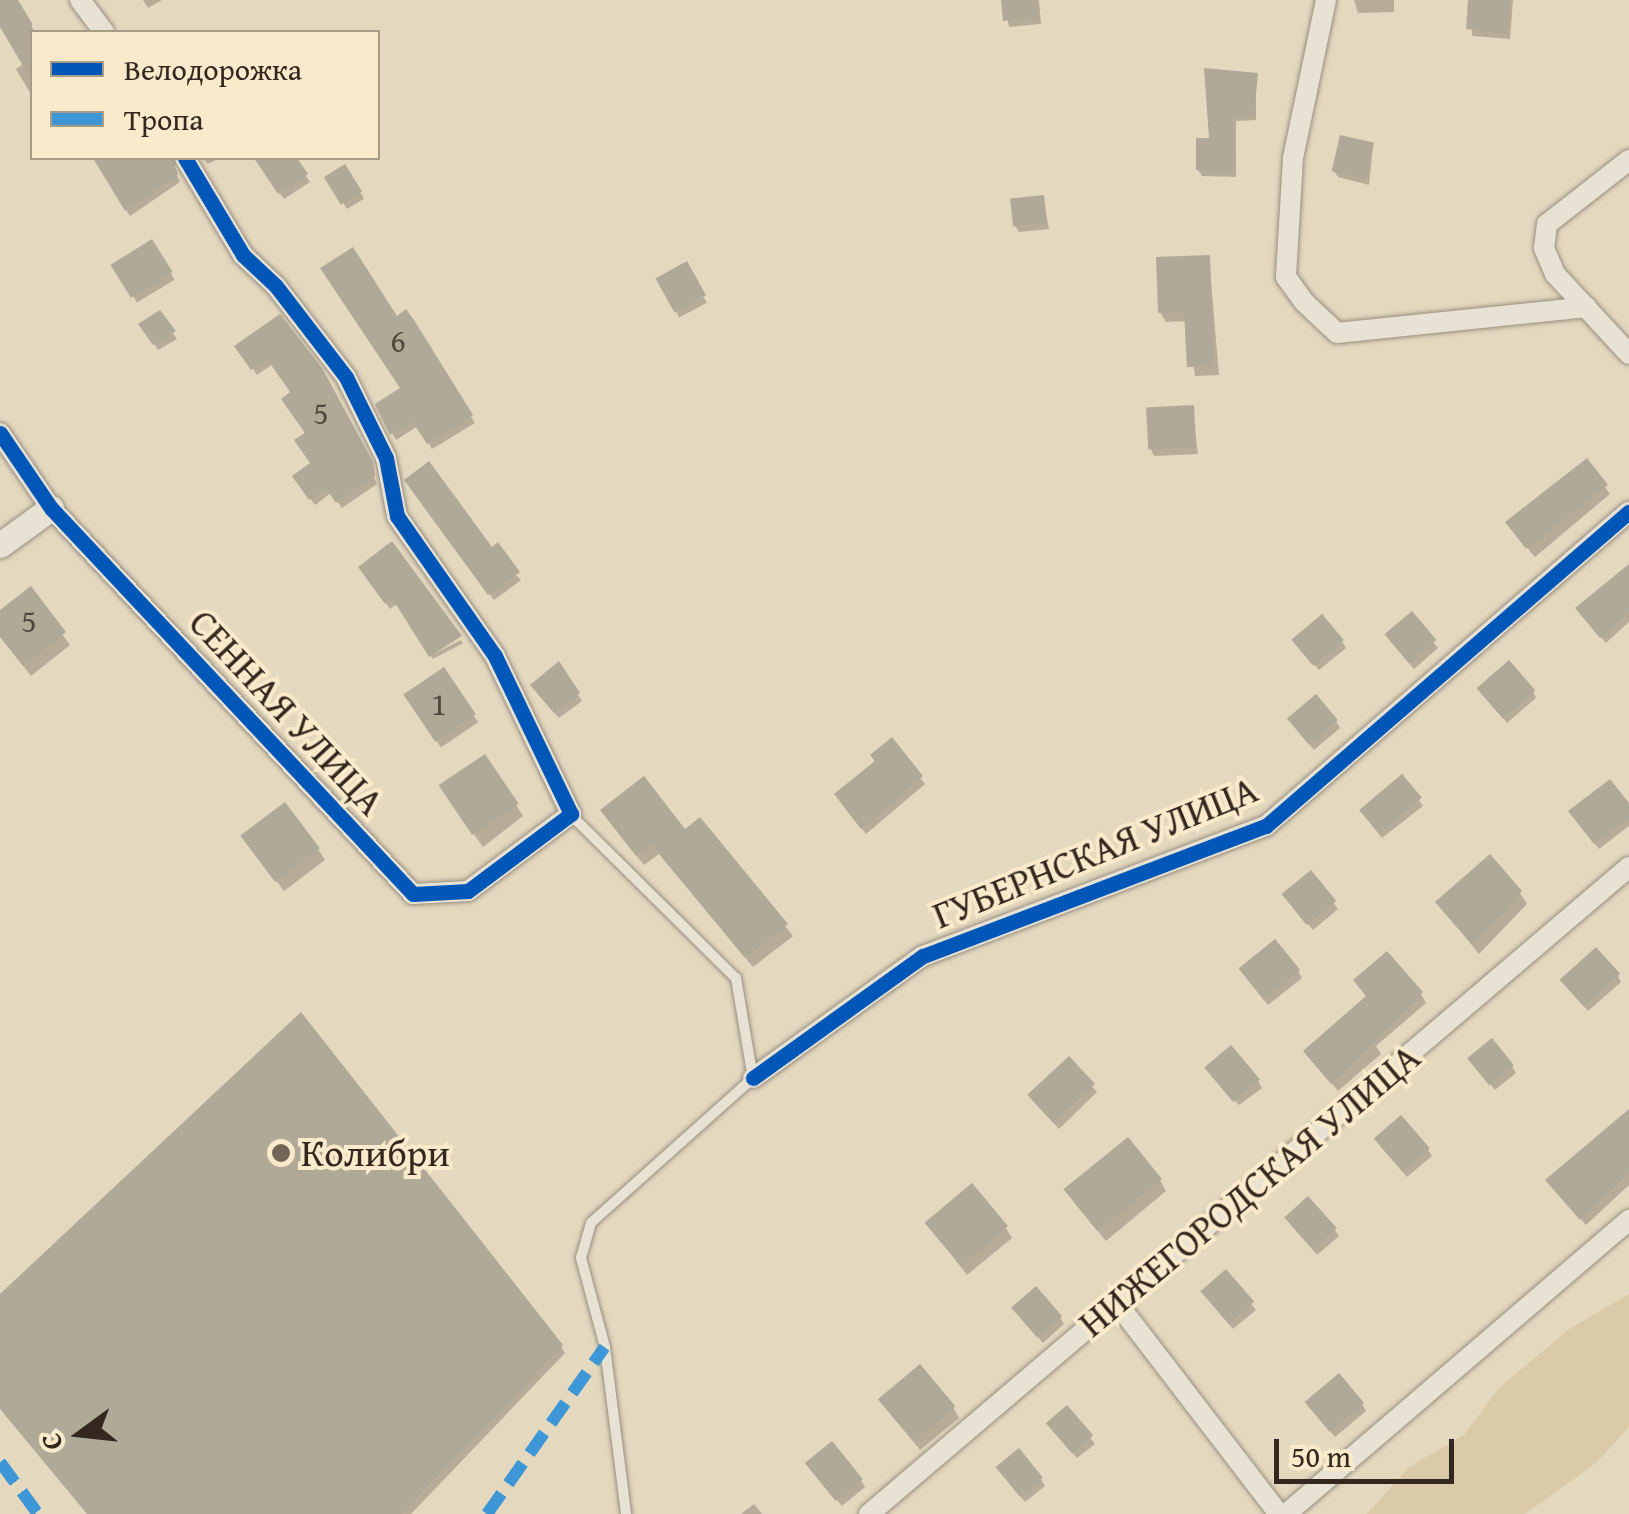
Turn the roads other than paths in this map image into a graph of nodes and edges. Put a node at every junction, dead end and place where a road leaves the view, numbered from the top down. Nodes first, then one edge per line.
1 (80, 0) edge
2 (1326, 0) edge
3 (102, 30) edge
4 (186, 160) edge
5 (1629, 160) edge
6 (1587, 307) junction
7 (1629, 354) edge
8 (0, 433) edge
9 (51, 508) junction
10 (1629, 512) edge
11 (0, 546) edge
12 (571, 814) junction
13 (1629, 866) edge
14 (753, 1078) junction
15 (1629, 1220) edge
16 (1117, 1303) junction
17 (626, 1514) edge
18 (869, 1514) edge
19 (1282, 1514) edge

1 - 3 street
2 - 6 street
4 - 12 street
5 - 6 street
6 - 7 street
8 - 9 street, СЕННАЯ УЛИЦА
9 - 11 street
9 - 12 street, СЕННАЯ УЛИЦА
10 - 14 street, ГУБЕРНСКАЯ УЛИЦА
12 - 14 lane
13 - 16 street, НИЖЕГОРОДСКАЯ УЛИЦА
14 - 17 lane
15 - 19 street
16 - 18 street, НИЖЕГОРОДСКАЯ УЛИЦА
16 - 19 street

